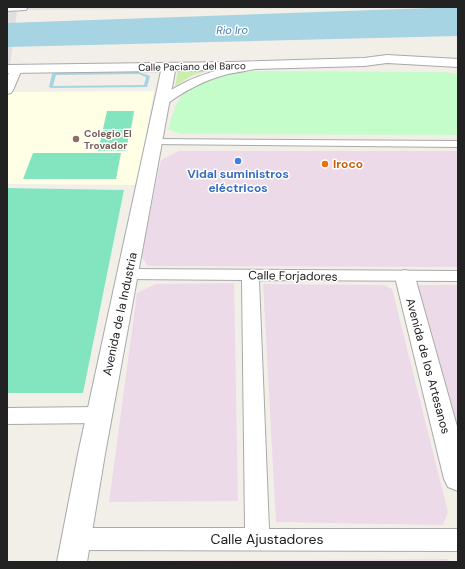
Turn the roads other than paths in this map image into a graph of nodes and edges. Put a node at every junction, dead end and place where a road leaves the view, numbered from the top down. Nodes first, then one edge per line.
1 (7, 7) edge
2 (22, 7) edge
3 (378, 61) junction
4 (458, 63) edge
5 (264, 65) junction
6 (169, 66) junction
7 (458, 68) edge
8 (12, 69) edge
9 (7, 90) edge
10 (160, 103) junction
11 (154, 142) junction
12 (458, 144) edge
13 (128, 274) junction
14 (250, 275) junction
15 (458, 276) edge
16 (405, 277) junction
17 (99, 414) junction
18 (7, 416) edge
19 (458, 479) edge
20 (257, 538) junction
21 (458, 540) edge
22 (74, 551) edge

1 - 2 street
3 - 4 street, Calle Paciano del Barco
3 - 5 street, Calle Paciano del Barco
3 - 7 street, Calle Paciano del Barco
5 - 6 street, Calle Paciano del Barco
5 - 10 street
6 - 8 street, Calle Paciano del Barco
6 - 10 street, Avenida de la Industria
8 - 9 street
10 - 11 street, Avenida de la Industria
11 - 12 street
11 - 13 street, Avenida de la Industria
13 - 14 street, Calle Forjadores
13 - 17 street, Avenida de la Industria
14 - 16 street, Calle Forjadores
14 - 20 street
15 - 16 street, Calle Forjadores
16 - 19 street, Avenida de los Artesanos
17 - 18 street
17 - 22 street, Avenida de la Industria
20 - 21 street, Calle Ajustadores
20 - 22 street, Calle Ajustadores

